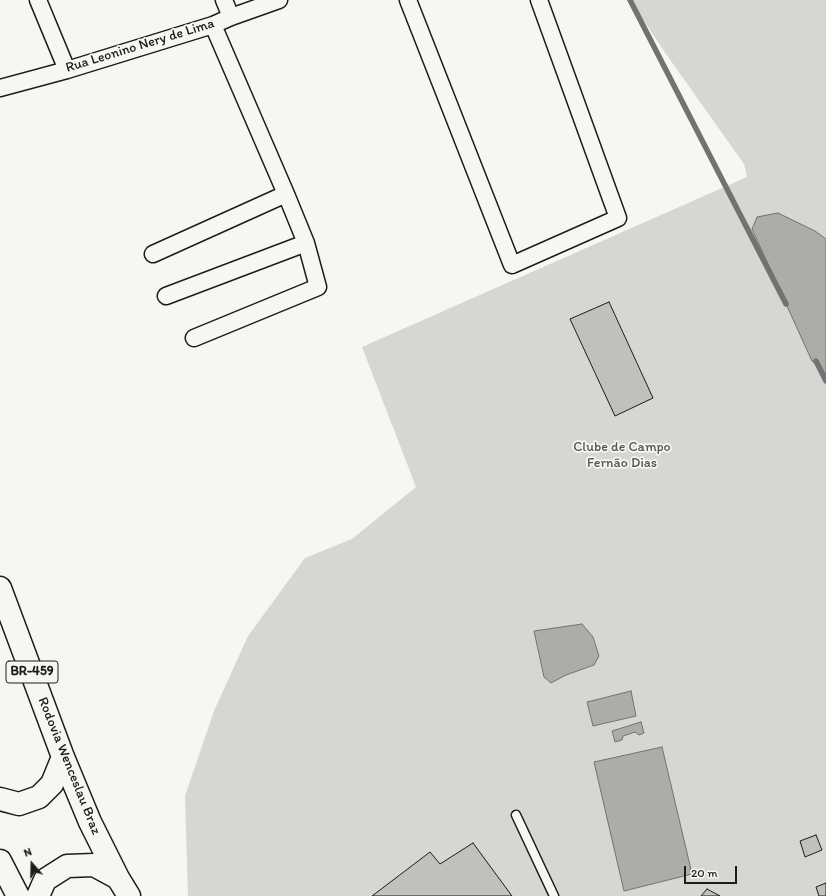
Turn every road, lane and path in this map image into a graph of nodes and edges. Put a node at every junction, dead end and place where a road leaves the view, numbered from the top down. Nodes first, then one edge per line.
1 (38, 0) edge
2 (224, 0) edge
3 (279, 0) edge
4 (408, 0) edge
5 (539, 0) edge
6 (231, 16) junction
7 (214, 24) junction
8 (67, 70) junction
9 (0, 88) edge
10 (286, 194) junction
11 (306, 243) junction
12 (153, 254) dead end
13 (166, 296) dead end
14 (194, 338) dead end
15 (0, 588) edge
16 (63, 757) junction
17 (0, 799) edge
18 (516, 815) dead end
19 (0, 861) edge
20 (123, 887) edge
21 (18, 896) edge
22 (38, 896) edge
23 (554, 896) edge

1 - 8 street
2 - 6 street
3 - 6 street, Rua Leonino Nery de Lima
4 - 5 street
6 - 7 street, Rua Leonino Nery de Lima
7 - 8 street, Rua Leonino Nery de Lima
7 - 10 street
8 - 9 street, Rua Leonino Nery de Lima
10 - 11 street
10 - 12 street
11 - 13 street
11 - 14 street
15 - 16 highway, Rodovia Wenceslau Braz / BR-459
16 - 17 highway
16 - 20 highway, Rodovia Wenceslau Braz / BR-459
18 - 23 lane
19 - 21 highway
20 - 22 highway

